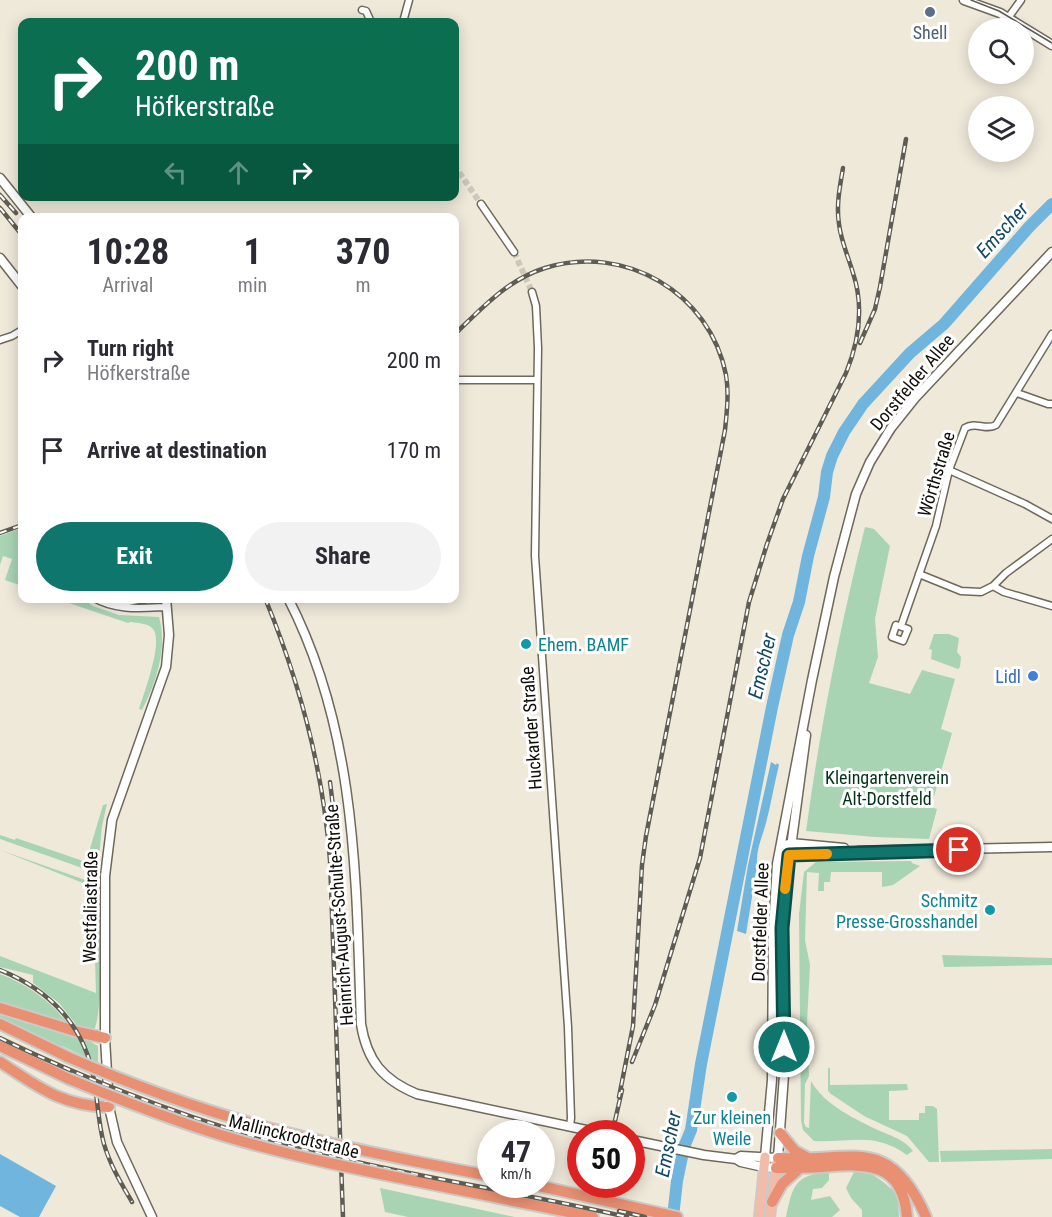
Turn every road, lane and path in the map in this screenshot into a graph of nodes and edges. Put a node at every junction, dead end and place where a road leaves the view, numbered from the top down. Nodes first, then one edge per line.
1 (409, 0) edge
2 (964, 0) edge
3 (1021, 0) edge
4 (362, 10) dead end
5 (369, 18) edge
6 (404, 18) edge
7 (1008, 18) joint
8 (1034, 34) edge
9 (1052, 45) edge
10 (0, 178) edge
11 (18, 200) edge
12 (18, 201) edge
13 (481, 204) tunnel mouth
14 (28, 213) edge
15 (514, 252) tunnel mouth
16 (1052, 254) edge
17 (0, 258) edge
18 (18, 280) edge
19 (532, 292) tunnel mouth
20 (18, 332) edge
21 (1052, 334) edge
22 (0, 340) edge
23 (459, 380) edge
24 (537, 380) junction
25 (1017, 393) junction
26 (1052, 404) edge
27 (948, 470) junction
28 (1052, 519) edge
29 (1052, 539) edge
30 (919, 574) junction
31 (993, 586) junction
32 (131, 603) edge
33 (166, 603) edge
34 (290, 603) edge
35 (106, 604) joint
36 (1052, 606) edge
37 (901, 626) dead end
38 (812, 680) junction
39 (791, 843) junction
40 (1052, 847) edge
41 (780, 848) junction
42 (858, 851) junction
43 (789, 855) junction
44 (0, 1008) edge
45 (0, 1024) edge
46 (105, 1038) junction
47 (0, 1046) edge
48 (0, 1062) edge
49 (109, 1107) junction
50 (572, 1120) edge
51 (567, 1125) edge
52 (780, 1133) junction
53 (645, 1143) edge
54 (808, 1158) junction
55 (764, 1162) junction
56 (777, 1163) junction
57 (800, 1168) junction
58 (477, 1173) edge
59 (555, 1189) edge
60 (772, 1202) junction
61 (152, 1217) edge
62 (593, 1217) edge
63 (677, 1217) edge
64 (759, 1217) edge
65 (770, 1217) edge
66 (907, 1217) edge
67 (926, 1217) edge

1 - 6 street
2 - 7 main road
3 - 7 street
4 - 5 street
8 - 9 main road
10 - 11 main road
12 - 14 main road
13 - 15 street
16 - 38 main road, Dorstfelder Allee
17 - 18 main road
19 - 24 street, Huckarder Straße
20 - 22 street
21 - 25 street, Wörthstraße
23 - 24 street
24 - 50 street, Huckarder Straße
25 - 26 street
25 - 27 street, Wörthstraße
27 - 28 street
27 - 30 street, Wörthstraße
29 - 31 street
30 - 31 street
30 - 37 street, Wörthstraße
31 - 36 street
32 - 35 street
33 - 35 street
33 - 46 main road, Westfaliastraße
34 - 51 main road, Heinrich-August-Schulte-Straße
38 - 39 main road, Dorstfelder Allee
38 - 41 main road, Dorstfelder Allee
39 - 41 main road
39 - 42 main road
39 - 43 main road, Dorstfelder Allee
40 - 42 main road
41 - 43 main road
41 - 55 main road, Dorstfelder Allee
42 - 43 main road
43 - 52 main road, Dorstfelder Allee
44 - 46 highway
45 - 58 highway, Mallinckrodtstraße, bridge
46 - 49 main road, Westfaliastraße
47 - 62 highway, Mallinckrodtstraße, bridge
48 - 49 highway
49 - 61 main road, Westfaliastraße
52 - 54 highway
52 - 56 main road, Dorstfelder Allee
53 - 55 main road
54 - 56 highway
54 - 67 highway
55 - 56 main road
55 - 64 main road
56 - 57 highway
56 - 60 main road
57 - 60 highway
57 - 66 highway
59 - 63 highway
60 - 65 main road

